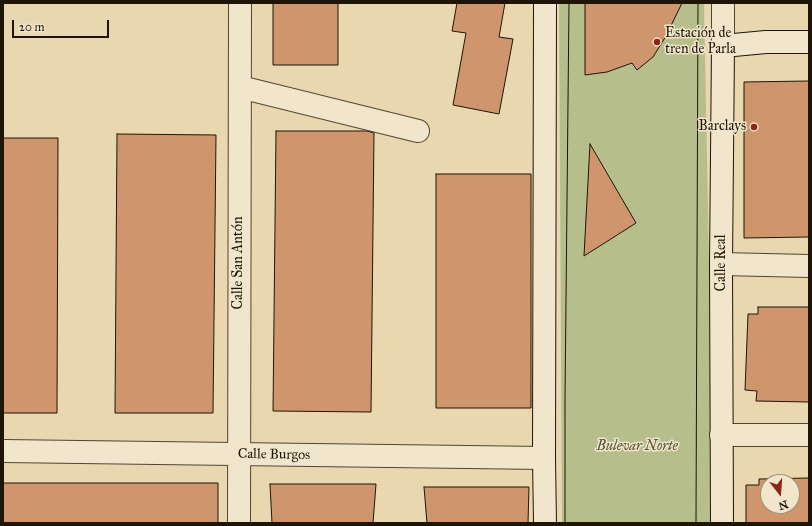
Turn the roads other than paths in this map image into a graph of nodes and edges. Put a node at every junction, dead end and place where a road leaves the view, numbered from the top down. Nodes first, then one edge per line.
1 (240, 3) edge
2 (545, 3) edge
3 (723, 3) edge
4 (809, 42) edge
5 (723, 46) junction
6 (240, 87) junction
7 (418, 130) dead end
8 (721, 264) junction
9 (809, 266) edge
10 (722, 435) junction
11 (809, 435) edge
12 (3, 451) edge
13 (238, 455) junction
14 (544, 458) junction
15 (239, 523) edge
16 (545, 523) edge
17 (722, 523) edge

1 - 6 street, Calle San Antón
2 - 14 street
3 - 5 street, Calle Real
4 - 5 street
5 - 8 street, Calle Real
6 - 7 street
6 - 13 street, Calle San Antón
8 - 9 street
8 - 10 street, Calle Real
10 - 11 street
10 - 17 street, Calle Real
12 - 13 street, Calle Burgos
13 - 14 street, Calle Burgos
13 - 15 street, Calle San Antón
14 - 16 street

